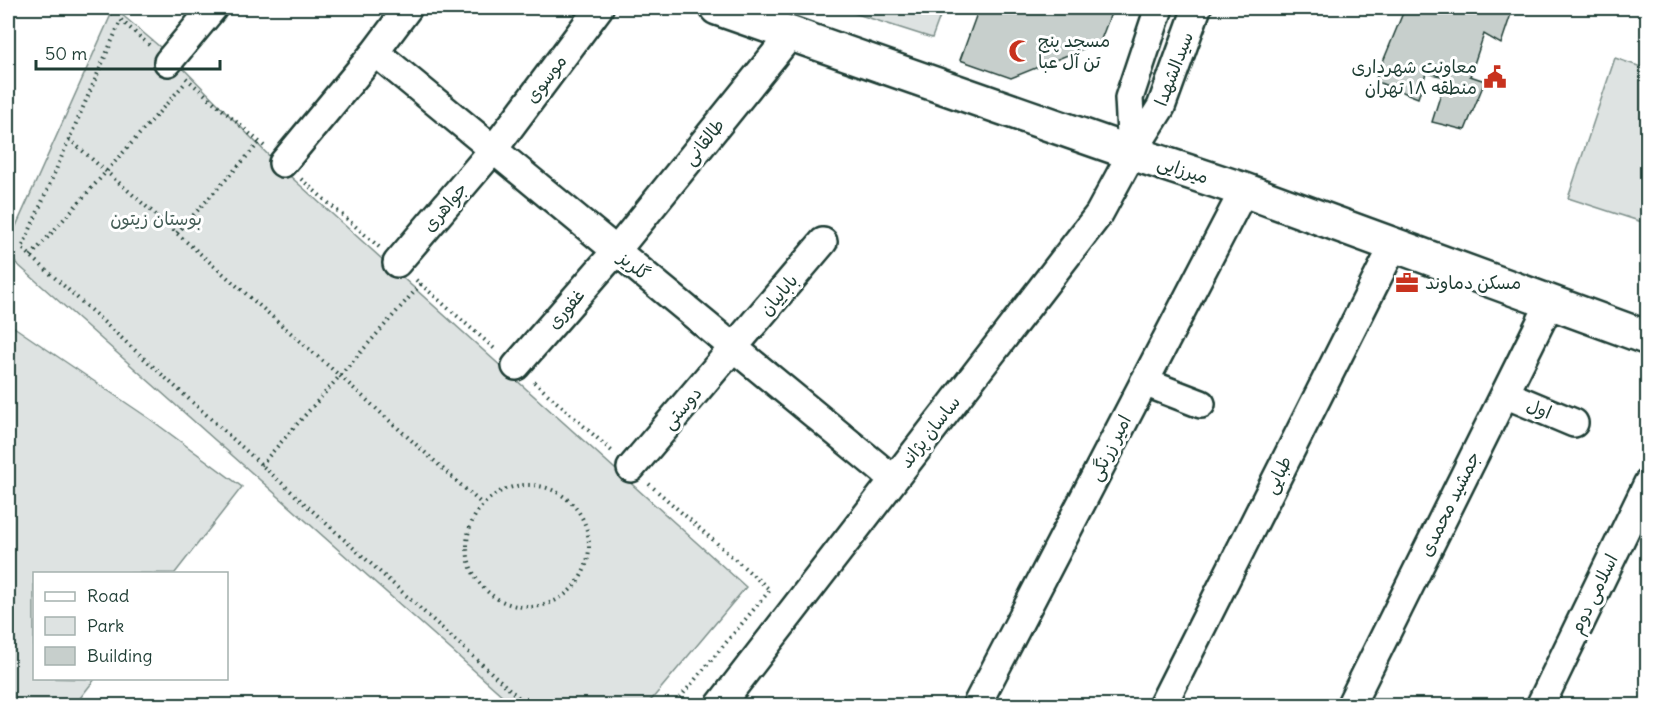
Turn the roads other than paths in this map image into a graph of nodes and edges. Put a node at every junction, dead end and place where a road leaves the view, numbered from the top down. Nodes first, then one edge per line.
1 (213, 8) edge
2 (408, 8) edge
3 (599, 8) edge
4 (717, 8) edge
5 (1159, 8) edge
6 (1197, 8) edge
7 (792, 33) junction
8 (375, 52) junction
9 (168, 62) road end
10 (493, 150) junction
11 (1132, 153) junction
12 (283, 163) road end
13 (1244, 190) junction
14 (823, 242) dead end
15 (1394, 246) junction
16 (616, 251) junction
17 (397, 263) road end
18 (1550, 303) junction
19 (1647, 338) edge
20 (734, 348) junction
21 (516, 366) road end
22 (1144, 382) junction
23 (1504, 394) junction
24 (1201, 404) dead end
25 (1574, 423) dead end
26 (631, 468) road end
27 (893, 479) junction
28 (1647, 483) edge
29 (719, 705) edge
30 (976, 705) edge
31 (1162, 705) edge
32 (1350, 705) edge
33 (1540, 705) edge

1 - 9 street
2 - 8 street
3 - 10 street, موسوی
4 - 7 main road, میرزایی
5 - 11 street, سیدالشهدا
6 - 11 street, سیدالشهدا
7 - 11 main road, میرزایی
7 - 16 street, طالقانی
8 - 10 street, گلریز
8 - 12 street
10 - 16 street, گلریز
10 - 17 street, جواهری
11 - 13 main road, میرزایی
11 - 27 street, ساسان پژاند
13 - 15 main road, میرزایی
13 - 22 street, امیر زرنگی
14 - 20 street, باباییان
15 - 18 main road, میرزایی
15 - 31 street, طبایی
16 - 20 street, گلریز
16 - 21 street, غفوری
18 - 19 main road, میرزایی
18 - 23 street, جمشید محمدی
20 - 26 street, دوستی
20 - 27 street, گلریز
22 - 24 street
22 - 30 street, امیر زرنگی
23 - 25 street, اول
23 - 32 street, جمشید محمدی
27 - 29 street, ساسان پژاند
28 - 33 street, اسلامی دوم

